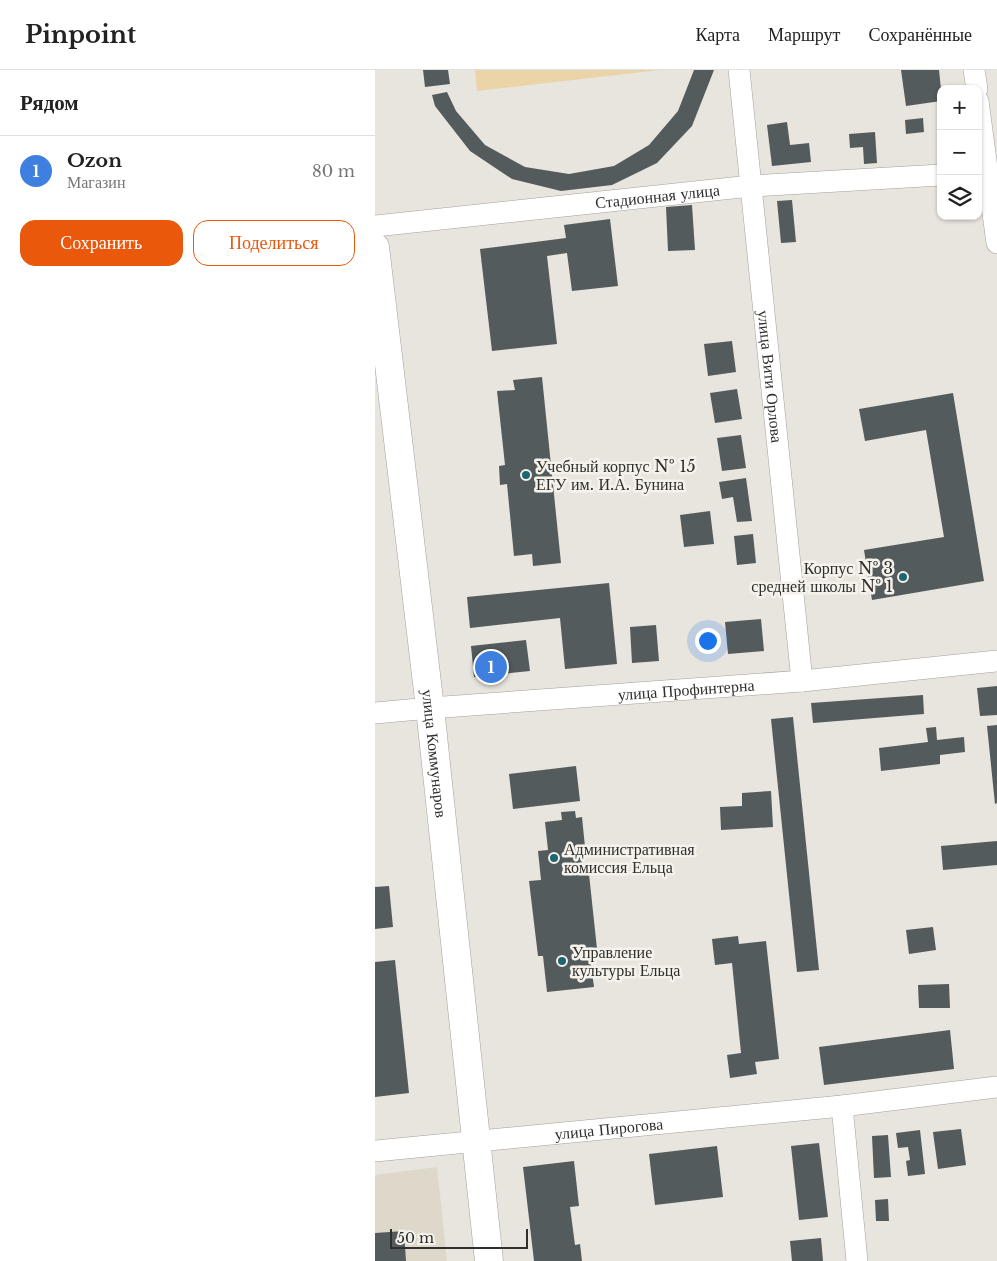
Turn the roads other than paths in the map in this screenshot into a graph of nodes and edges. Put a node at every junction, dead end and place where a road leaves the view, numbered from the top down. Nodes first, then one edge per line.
1 (739, 70) edge
2 (974, 70) edge
3 (976, 85) edge
4 (980, 130) edge
5 (983, 173) edge
6 (937, 175) edge
7 (751, 186) junction
8 (375, 226) edge
9 (997, 243) edge
10 (375, 247) edge
11 (997, 662) edge
12 (802, 681) junction
13 (430, 708) junction
14 (375, 713) edge
15 (997, 1087) edge
16 (842, 1106) junction
17 (476, 1141) junction
18 (375, 1152) edge
19 (489, 1261) edge
20 (857, 1261) edge

1 - 7 street, улица Вити Орлова
2 - 3 street
4 - 5 street
5 - 9 street
6 - 7 street, Стадионная улица
7 - 8 street, Стадионная улица
7 - 12 street, улица Вити Орлова
10 - 13 main road, улица Коммунаров
11 - 12 street, улица Профинтерна
12 - 13 street, улица Профинтерна
13 - 14 street, улица Профинтерна
13 - 17 main road, улица Коммунаров
15 - 16 street, улица Пирогова
16 - 17 street, улица Пирогова
16 - 20 street
17 - 18 street, улица Пирогова
17 - 19 main road, улица Коммунаров

